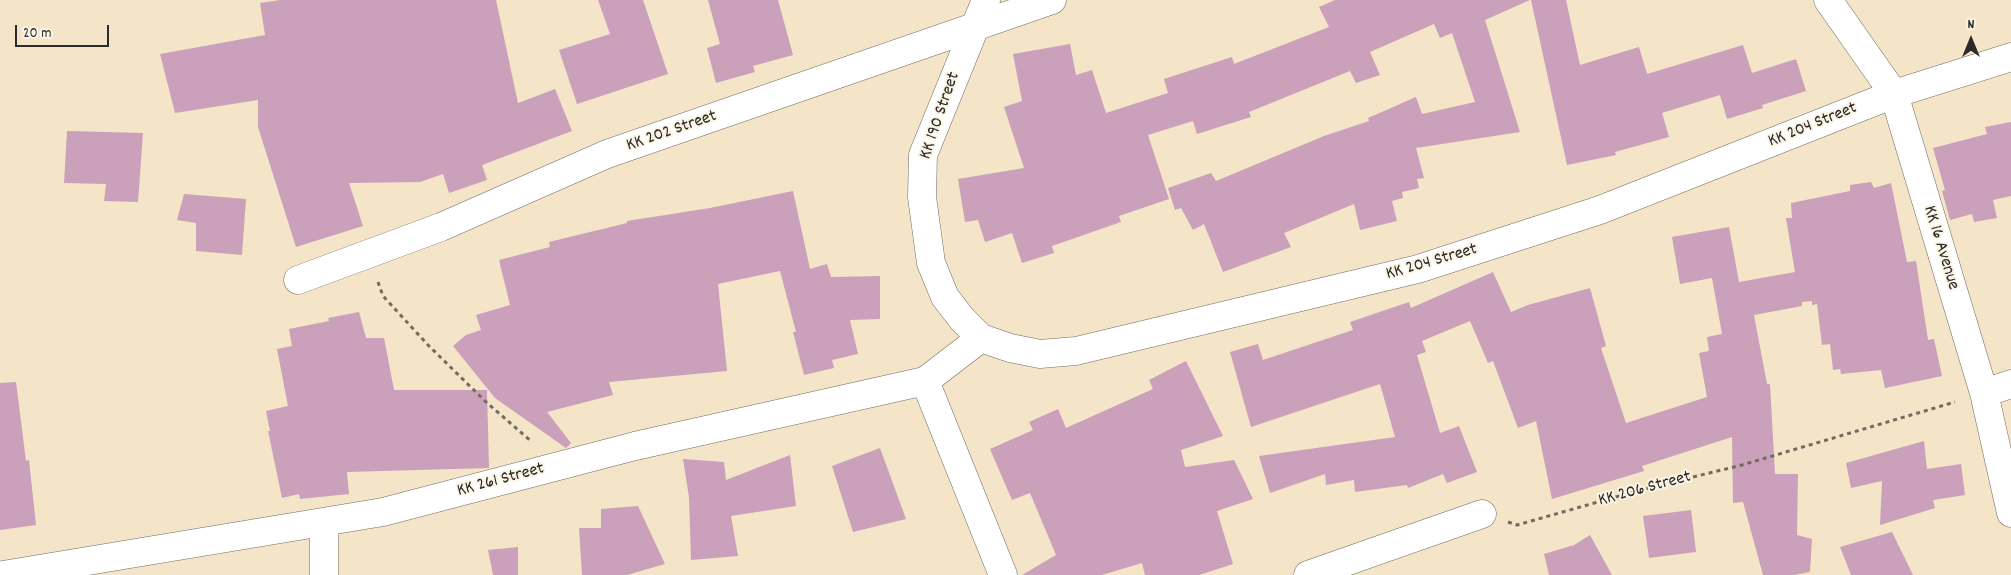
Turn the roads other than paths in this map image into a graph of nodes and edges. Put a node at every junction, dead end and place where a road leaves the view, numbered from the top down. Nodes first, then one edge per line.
1 (986, 0) edge
2 (1052, 0) edge
3 (1828, 0) edge
4 (973, 27) junction
5 (2011, 56) edge
6 (1894, 94) junction
7 (298, 280) dead end
8 (962, 319) joint
9 (981, 338) junction
10 (925, 382) junction
11 (2011, 384) edge
12 (1984, 393) junction
13 (2011, 513) edge
14 (1482, 514) road end
15 (324, 522) junction
16 (3, 575) edge
17 (324, 575) edge
18 (1003, 575) edge
19 (1308, 575) edge

1 - 4 street, KK 190 Street
2 - 4 street, KK 202 Street
3 - 6 street, KK 16 Avenue
4 - 7 street, KK 202 Street
4 - 8 street, KK 190 Street
5 - 6 street, KK 204 Street
6 - 9 street, KK 204 Street
6 - 12 street, KK 16 Avenue
8 - 9 street, KK 204 Street
9 - 10 street, KK 261 Street
10 - 15 street, KK 261 Street
10 - 18 street
11 - 12 street
12 - 13 street, KK 16 Avenue
14 - 19 street
15 - 16 street, KK 261 Street
15 - 17 street

